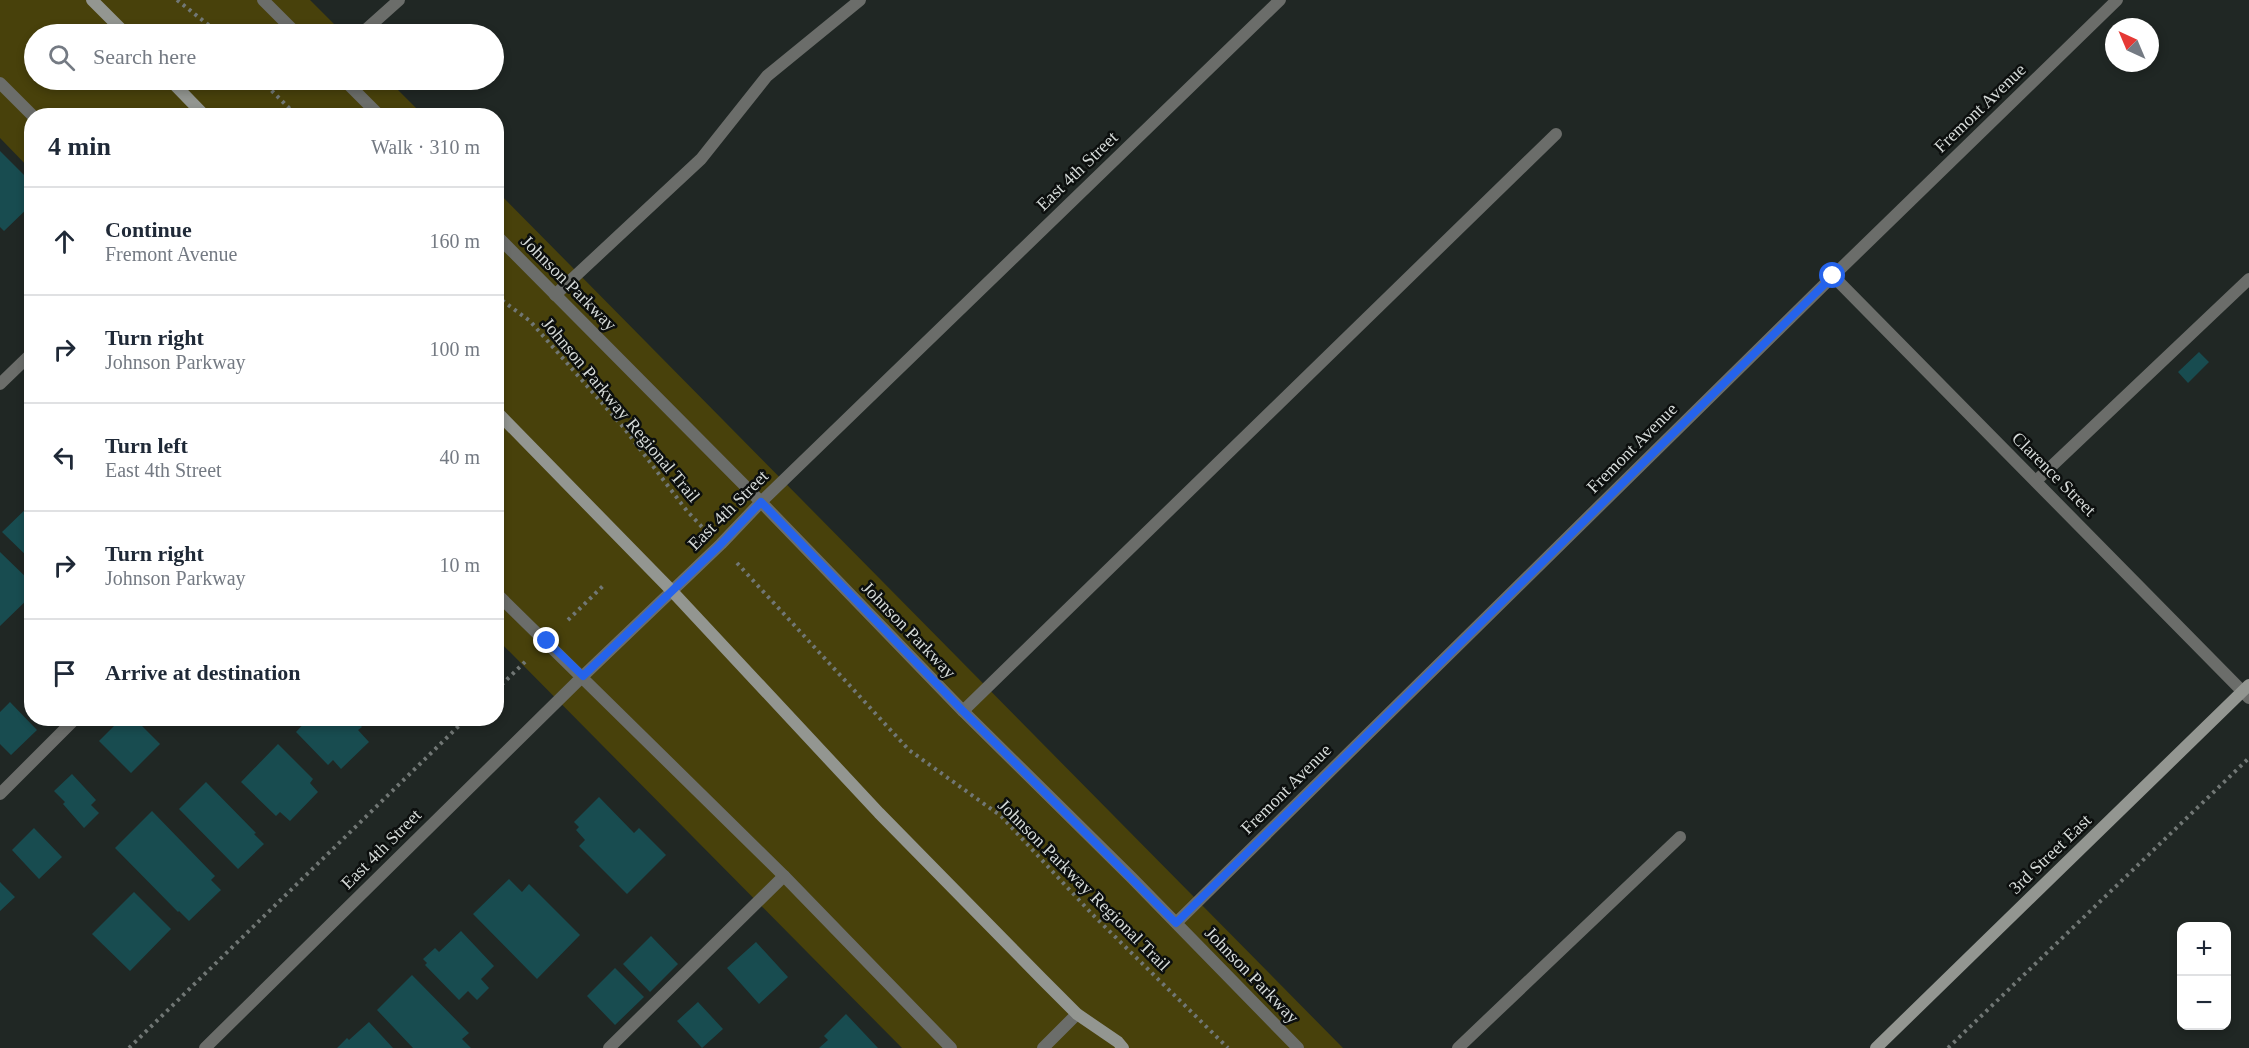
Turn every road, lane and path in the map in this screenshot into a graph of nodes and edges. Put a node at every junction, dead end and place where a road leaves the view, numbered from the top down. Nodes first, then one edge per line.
1 (92, 0) edge
2 (177, 0) edge
3 (263, 0) edge
4 (399, 0) edge
5 (860, 0) edge
6 (1280, 0) edge
7 (2117, 0) edge
8 (116, 24) edge
9 (207, 24) edge
10 (287, 24) edge
11 (372, 24) edge
12 (0, 83) edge
13 (180, 90) edge
14 (271, 90) edge
15 (354, 90) edge
16 (25, 108) edge
17 (197, 108) edge
18 (289, 108) edge
19 (372, 108) edge
20 (1556, 134) dead end
21 (504, 243) edge
22 (1833, 276) junction
23 (2249, 279) edge
24 (555, 295) junction
25 (504, 302) edge
26 (24, 361) edge
27 (0, 384) edge
28 (504, 419) edge
29 (2036, 481) junction
30 (761, 502) junction
31 (694, 520) dead end
32 (741, 567) dead end
33 (604, 584) dead end
34 (671, 590) junction
35 (504, 601) edge
36 (568, 620) dead end
37 (533, 654) dead end
38 (583, 676) junction
39 (504, 682) edge
40 (2247, 691) edge
41 (963, 711) junction
42 (68, 726) edge
43 (459, 726) edge
44 (2249, 758) edge
45 (0, 794) edge
46 (1680, 837) dead end
47 (784, 876) junction
48 (1176, 923) junction
49 (1077, 1014) junction
50 (129, 1048) edge
51 (205, 1048) edge
52 (609, 1048) edge
53 (951, 1048) edge
54 (1043, 1048) edge
55 (1124, 1048) edge
56 (1228, 1048) edge
57 (1298, 1048) edge
58 (1458, 1048) edge
59 (1876, 1048) edge
60 (1948, 1048) edge

1 - 8 street
2 - 9 path
3 - 10 street
4 - 11 street
5 - 24 street
6 - 30 street, East 4th Street
7 - 22 street, Fremont Avenue
12 - 16 street
13 - 17 street
14 - 18 path
15 - 19 street
20 - 41 street
21 - 24 street, Johnson Parkway
22 - 29 street, Clarence Street
22 - 48 street, Fremont Avenue
23 - 29 street
24 - 30 street, Johnson Parkway
25 - 31 path, Johnson Parkway Regional Trail
26 - 27 street
28 - 34 street
29 - 40 street, Clarence Street
30 - 34 street, East 4th Street
30 - 41 street, Johnson Parkway
32 - 56 path, Johnson Parkway Regional Trail
33 - 36 path
34 - 38 street, East 4th Street
34 - 49 street
35 - 38 street
37 - 39 path
38 - 47 street
38 - 51 street, East 4th Street
40 - 59 street, 3rd Street East
41 - 48 street, Johnson Parkway
42 - 45 street
43 - 50 path
44 - 60 path
46 - 58 street
47 - 52 street
47 - 53 street
48 - 57 street, Johnson Parkway
49 - 54 street
49 - 55 street

